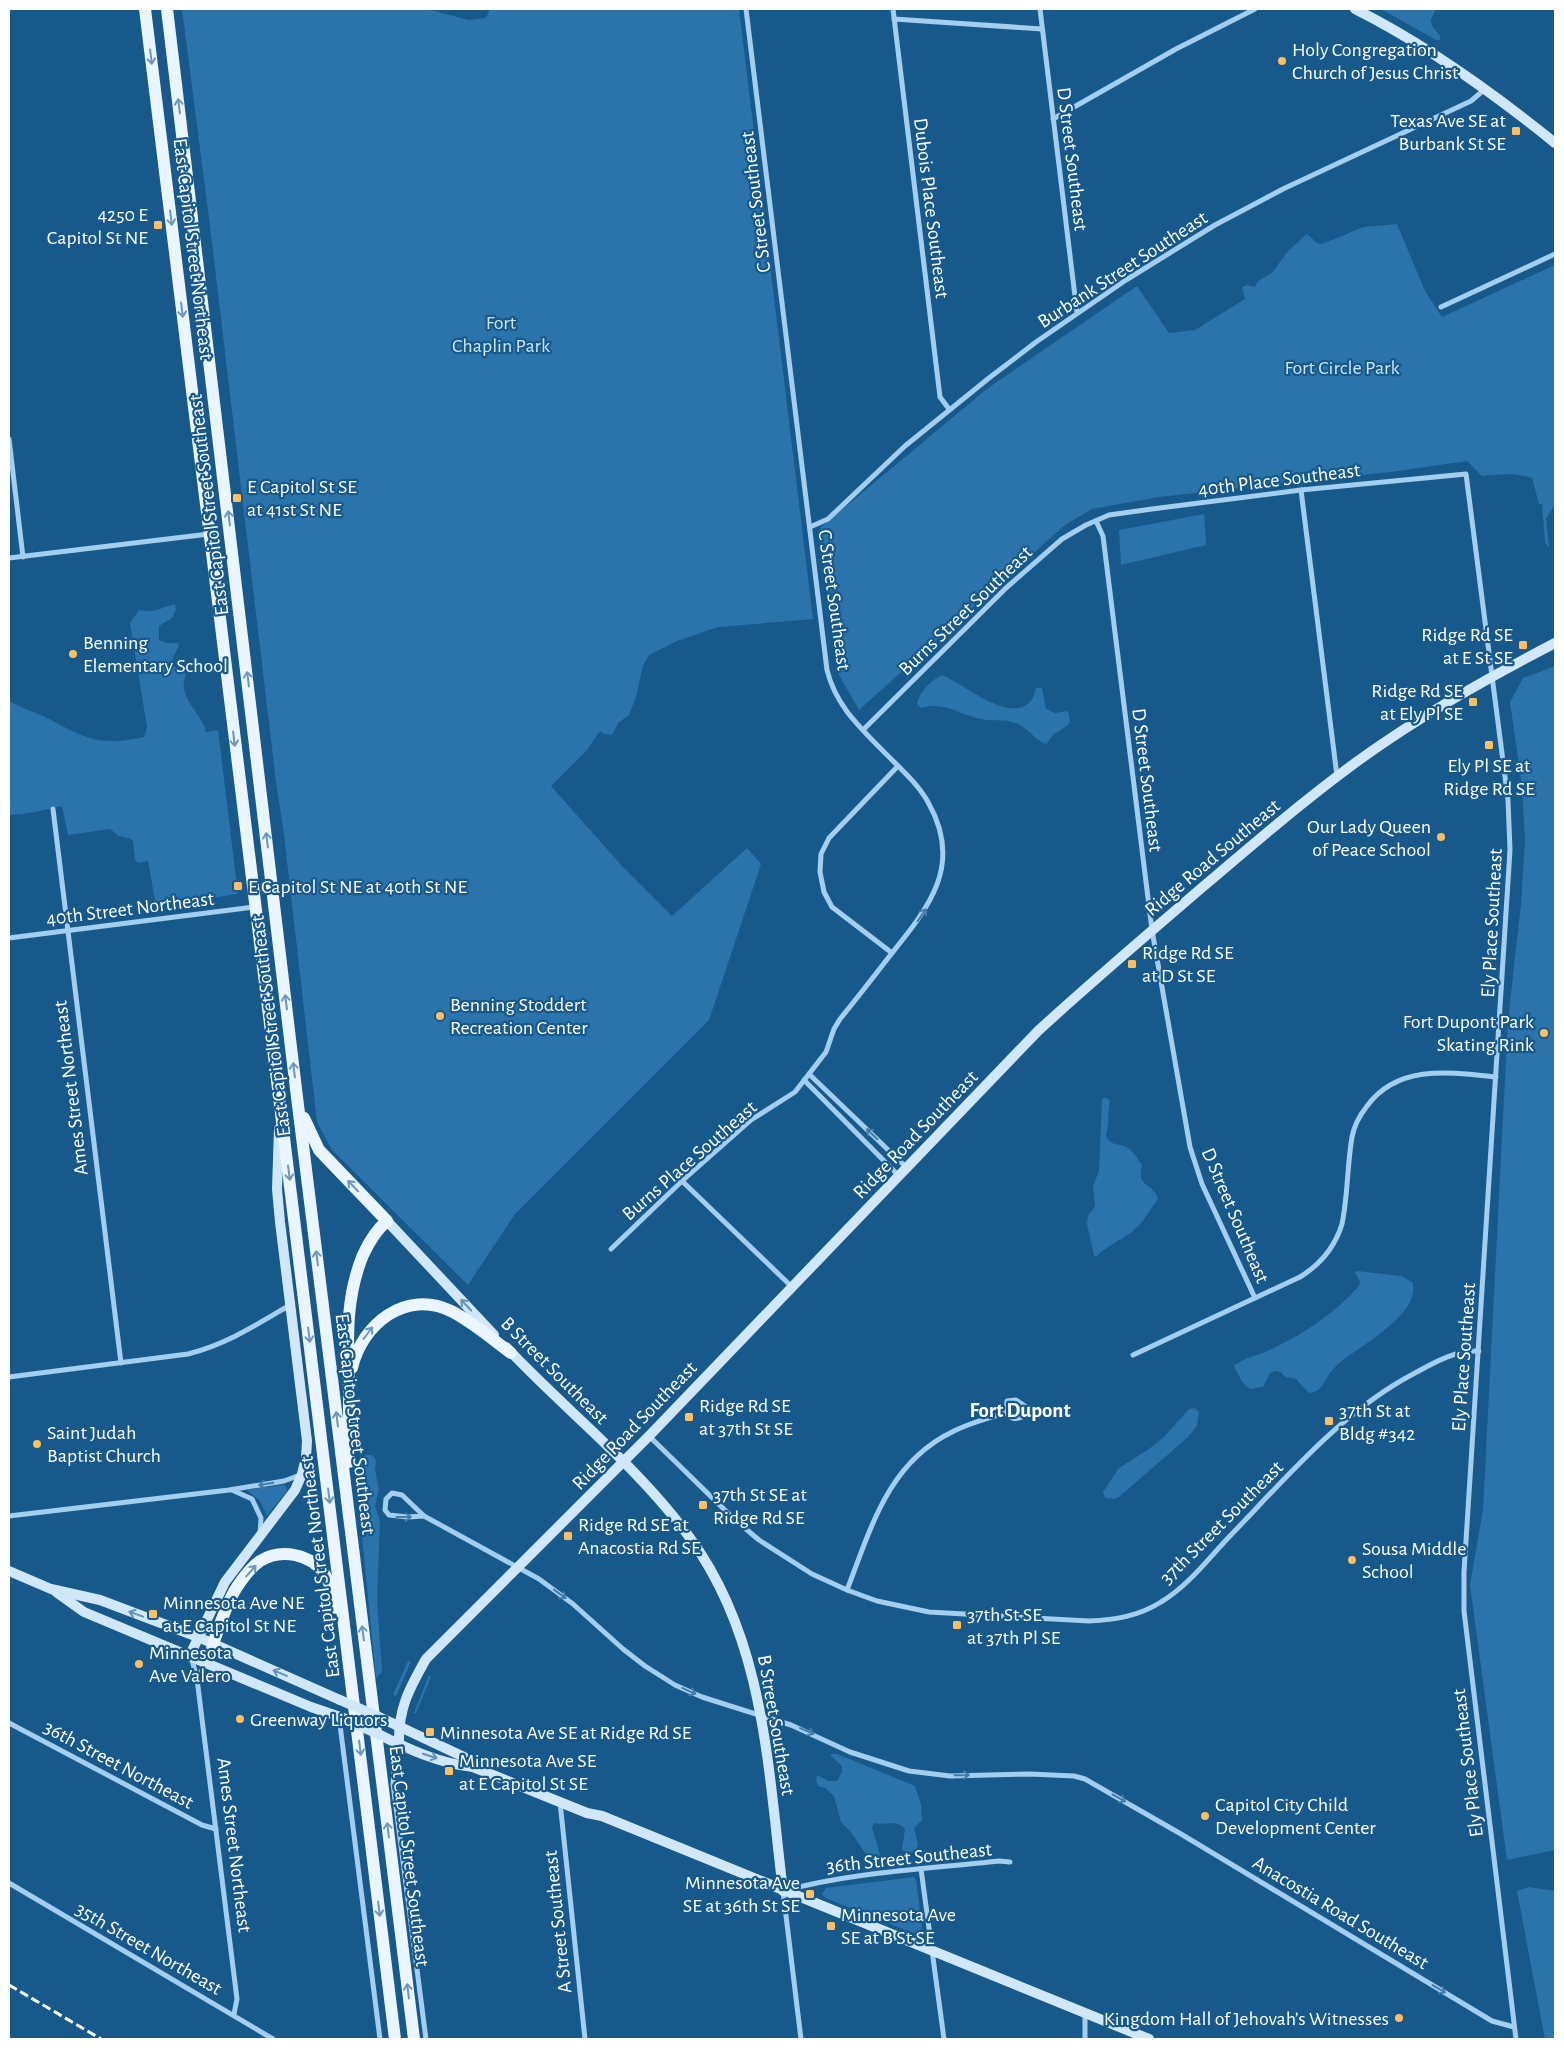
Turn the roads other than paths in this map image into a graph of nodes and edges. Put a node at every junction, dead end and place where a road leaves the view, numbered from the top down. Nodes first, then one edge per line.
1 (145, 9) edge
2 (167, 9) edge
3 (746, 9) edge
4 (892, 9) edge
5 (1040, 9) edge
6 (1255, 9) edge
7 (1355, 9) edge
8 (894, 19) junction
9 (1042, 29) junction
10 (1485, 89) junction
11 (1053, 119) junction
12 (1555, 143) edge
13 (1555, 254) edge
14 (1441, 307) dead end
15 (1077, 313) junction
16 (948, 409) junction
17 (9, 439) edge
18 (1466, 474) joint
19 (1302, 490) junction
20 (1096, 521) junction
21 (810, 527) junction
22 (210, 534) junction
23 (23, 556) junction
24 (9, 558) edge
25 (1555, 643) edge
26 (1493, 675) junction
27 (863, 730) junction
28 (898, 766) junction
29 (1337, 776) junction
30 (53, 809) dead end
31 (255, 907) junction
32 (1152, 930) junction
33 (69, 931) junction
34 (9, 938) edge
35 (892, 954) junction
36 (810, 1074) junction
37 (1496, 1077) junction
38 (804, 1080) junction
39 (296, 1089) junction
40 (279, 1090) junction
41 (907, 1168) junction
42 (899, 1177) junction
43 (682, 1181) junction
44 (387, 1221) junction
45 (611, 1249) dead end
46 (792, 1287) junction
47 (1255, 1298) junction
48 (291, 1305) junction
49 (1479, 1351) junction
50 (511, 1353) junction
51 (1133, 1355) dead end
52 (122, 1363) junction
53 (9, 1377) edge
54 (349, 1395) junction
55 (1006, 1413) dead end
56 (649, 1436) junction
57 (623, 1462) junction
58 (302, 1474) junction
59 (229, 1490) junction
60 (9, 1516) edge
61 (424, 1516) junction
62 (260, 1536) junction
63 (352, 1542) junction
64 (519, 1566) junction
65 (9, 1571) edge
66 (51, 1589) junction
67 (847, 1590) junction
68 (198, 1637) junction
69 (213, 1644) junction
70 (190, 1655) junction
71 (205, 1662) junction
72 (198, 1679) junction
73 (352, 1682) junction
74 (761, 1716) junction
75 (341, 1717) junction
76 (9, 1723) edge
77 (398, 1725) junction
78 (399, 1744) junction
79 (473, 1767) junction
80 (560, 1802) junction
81 (216, 1829) junction
82 (1010, 1862) dead end
83 (921, 1869) junction
84 (9, 1884) edge
85 (784, 1894) junction
86 (933, 1955) junction
87 (234, 2014) junction
88 (1085, 2017) junction
89 (1514, 2027) junction
90 (273, 2039) edge
91 (380, 2039) edge
92 (395, 2039) edge
93 (414, 2039) edge
94 (426, 2039) edge
95 (585, 2039) edge
96 (801, 2039) edge
97 (944, 2039) edge
98 (1085, 2039) edge
99 (1134, 2039) edge
100 (1148, 2039) edge
101 (1516, 2039) edge

1 -> 22 main road, East Capitol Street Northeast
39 -> 2 main road, East Capitol Street Southeast
3 - 21 street, C Street Southeast
4 - 8 street, Dubois Place Southeast
5 - 9 street, D Street Southeast
6 - 11 street
7 - 10 main road
8 - 9 street
8 - 16 street, Dubois Place Southeast
9 - 11 street, D Street Southeast
10 - 12 main road
10 - 15 street, Burbank Street Southeast
11 - 15 street, D Street Southeast
13 - 14 street
15 - 16 street, Burbank Street Southeast
16 - 21 street, Burbank Street Southeast
17 - 23 street
18 - 19 street, 40th Place Southeast
18 - 26 street, Ely Place Southeast
19 - 20 street, 40th Place Southeast
19 - 29 street
20 - 27 street, Burns Street Southeast
20 - 32 street, D Street Southeast
21 - 27 street, C Street Southeast
22 - 23 street
22 -> 31 main road, East Capitol Street Northeast
23 - 24 street
25 - 26 main road, Ridge Road Southeast
26 - 29 main road, Ridge Road Southeast
26 - 37 street, Ely Place Southeast
27 - 28 street, C Street Southeast
35 -> 28 street, C Street Southeast
28 - 35 street
29 - 32 main road, Ridge Road Southeast
30 - 33 street, Ames Street Northeast
31 - 33 street, 40th Street Northeast
31 - 40 main road, East Capitol Street Northeast
32 - 41 main road, Ridge Road Southeast
32 - 47 street, D Street Southeast
33 - 34 street, 40th Street Northeast
33 - 52 street, Ames Street Northeast
35 - 36 street, C Street Southeast
36 - 38 street, Burns Place Southeast
41 -> 36 street
37 - 47 street
37 - 49 street, Ely Place Southeast
38 - 42 street
38 - 43 street, Burns Place Southeast
44 -> 39 main road
63 -> 39 main road, East Capitol Street Southeast
40 - 48 main road, East Capitol Street Northeast
40 -> 73 main road, East Capitol Street Northeast
41 - 42 main road, Ridge Road Southeast
42 - 46 main road, Ridge Road Southeast
43 - 45 street, Burns Place Southeast
43 - 46 street
50 -> 44 main road, B Street Southeast
44 - 54 main road
46 - 56 main road, Ridge Road Southeast
47 - 51 street
48 - 52 street
48 - 58 main road, East Capitol Street Northeast
49 - 67 street, 37th Street Southeast
49 - 89 street, Ely Place Southeast
54 -> 50 main road
50 - 57 main road, B Street Southeast
52 - 53 street
54 - 63 main road
55 - 67 street
56 - 57 main road, Ridge Road Southeast
56 - 67 street, 37th Street Southeast
57 - 64 main road, Ridge Road Southeast
57 - 74 main road, B Street Southeast
58 -> 59 street
58 - 62 main road, East Capitol Street Northeast
59 - 60 street
59 - 62 street
61 -> 61 street, Anacostia Road Southeast
61 - 64 street, Anacostia Road Southeast
62 - 68 main road, East Capitol Street Northeast
93 -> 63 main road, East Capitol Street Southeast
64 -> 74 street, Anacostia Road Southeast
64 - 77 main road, Ridge Road Southeast
65 - 66 main road
68 -> 66 main road
66 - 70 main road
68 - 69 main road
68 - 70 main road
69 - 71 main road, Ames Street Northeast
69 -> 73 main road
77 -> 69 main road, bridge
70 - 71 main road
70 - 72 street, Ames Street Northeast
71 - 72 street, Ames Street Northeast
71 - 75 main road
72 - 81 street, Ames Street Northeast
73 -> 92 main road, East Capitol Street Northeast
74 - 85 main road, B Street Southeast
74 -> 89 street, Anacostia Road Southeast
75 - 78 main road, bridge
75 - 91 street
76 - 81 street, 36th Street Northeast
77 - 78 main road, Ridge Road Southeast
77 - 79 main road
78 -> 79 main road
78 - 94 street, East Capitol Street Southeast
79 - 80 main road
80 - 85 main road
80 - 95 street, A Street Southeast
81 - 87 street, Ames Street Northeast
82 - 83 street, 36th Street Southeast
83 - 85 street, 36th Street Southeast
83 - 86 street
84 - 87 street, 35th Street Northeast
85 - 86 main road
85 - 96 street, B Street Southeast
86 - 88 main road
86 - 97 street
87 - 90 street, 35th Street Northeast
88 - 98 street
88 - 99 main road
88 - 100 main road
89 - 101 street, Ely Place Southeast

